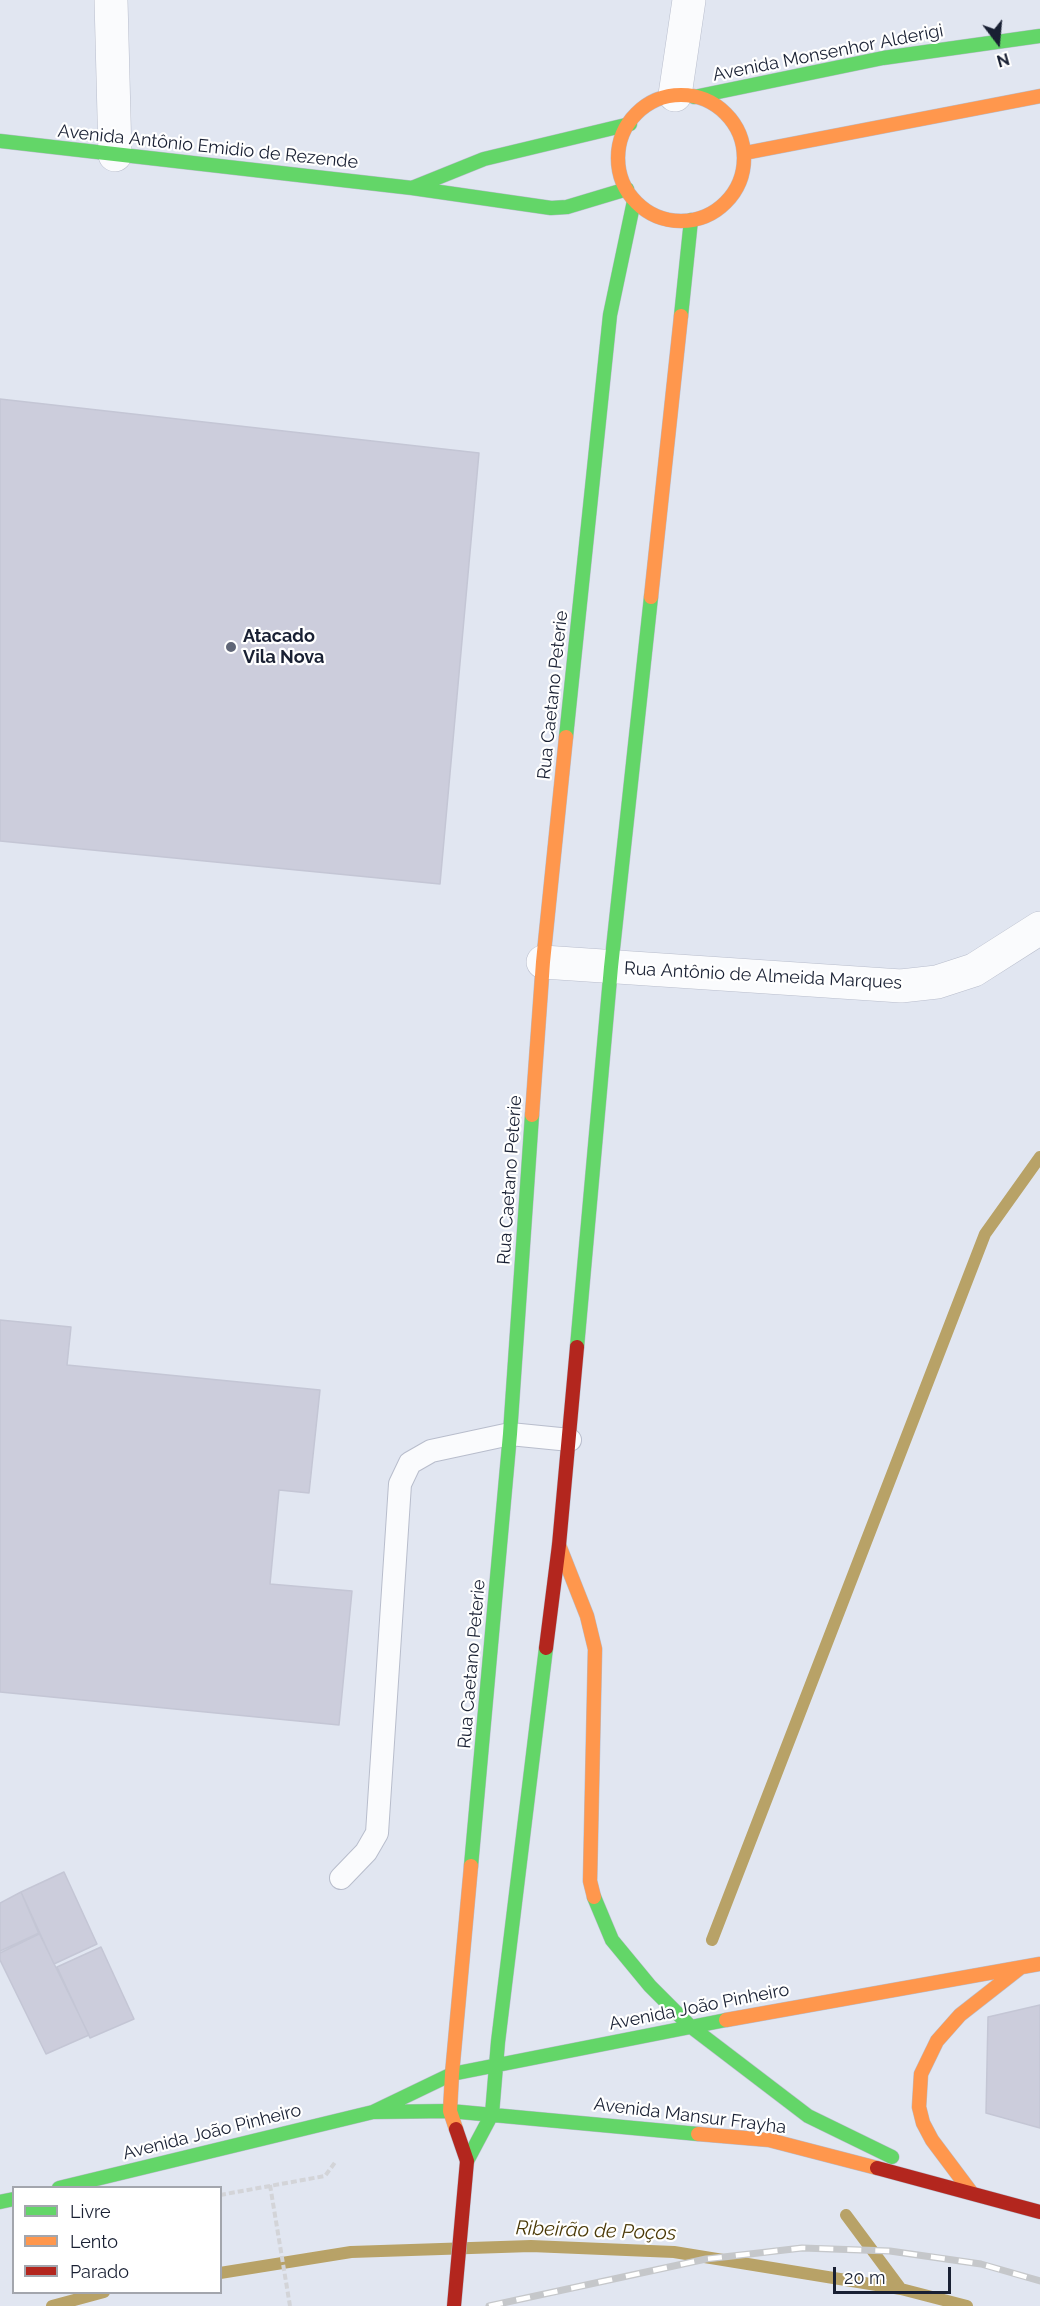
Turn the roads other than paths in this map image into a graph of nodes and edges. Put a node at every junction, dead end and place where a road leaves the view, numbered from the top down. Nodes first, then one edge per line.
1 (111, 0) edge
2 (689, 0) edge
3 (1040, 36) edge
4 (685, 96) junction
5 (1040, 96) edge
6 (630, 124) junction
7 (0, 141) edge
8 (745, 153) junction
9 (115, 155) junction
10 (412, 188) junction
11 (631, 195) junction
12 (691, 220) junction
13 (1040, 928) edge
14 (543, 962) junction
15 (611, 967) junction
16 (510, 1434) junction
17 (570, 1440) junction
18 (560, 1545) junction
19 (341, 1878) dead end
20 (1040, 1964) edge
21 (1020, 1968) junction
22 (690, 2026) junction
23 (496, 2065) junction
24 (452, 2074) junction
25 (450, 2110) junction
26 (373, 2112) junction
27 (471, 2112) joint
28 (492, 2114) junction
29 (467, 2161) junction
30 (64, 2186) edge
31 (956, 2188) junction
32 (971, 2192) junction
33 (1040, 2212) edge
34 (454, 2306) edge

1 - 9 street
2 - 4 street
3 - 4 street, Avenida Monsenhor Alderigi
4 - 6 street
4 - 8 street
5 - 8 street
6 - 10 street, Avenida Antônio Emidio de Rezende
6 - 11 street
7 - 9 street, Avenida Antônio Emidio de Rezende
8 - 12 street
9 - 10 street, Avenida Antônio Emidio de Rezende
10 - 11 street, Avenida Antônio Emidio de Rezende
11 - 12 street
11 - 14 street, Rua Caetano Peterie
12 - 15 street, Rua Caetano Peterie
13 - 15 street, Rua Antônio de Almeida Marques
14 - 15 street, Rua Antônio de Almeida Marques
14 - 16 street, Rua Caetano Peterie
15 - 17 street, Rua Caetano Peterie
16 - 17 lane
16 - 19 lane
16 - 24 street, Rua Caetano Peterie
17 - 18 street, Rua Caetano Peterie
18 - 22 street
18 - 23 street, Rua Caetano Peterie
20 - 21 street, Avenida João Pinheiro
21 - 22 street, Avenida João Pinheiro
21 - 32 street
22 - 23 street, Avenida João Pinheiro
22 - 31 street
23 - 24 street, Avenida João Pinheiro
23 - 28 street, Rua Caetano Peterie
24 - 25 street, Rua Caetano Peterie
24 - 26 street, Avenida João Pinheiro
25 - 26 street, Avenida João Pinheiro
25 - 27 street, Avenida João Pinheiro
25 - 29 street, Rua Caetano Peterie
26 - 30 street, Avenida João Pinheiro
27 - 28 street, Avenida Mansur Frayha
28 - 29 street, Rua Caetano Peterie
28 - 31 street, Avenida Mansur Frayha
29 - 34 street, Rua Caetano Peterie
31 - 32 street, Avenida Mansur Frayha
32 - 33 street, Avenida Mansur Frayha

